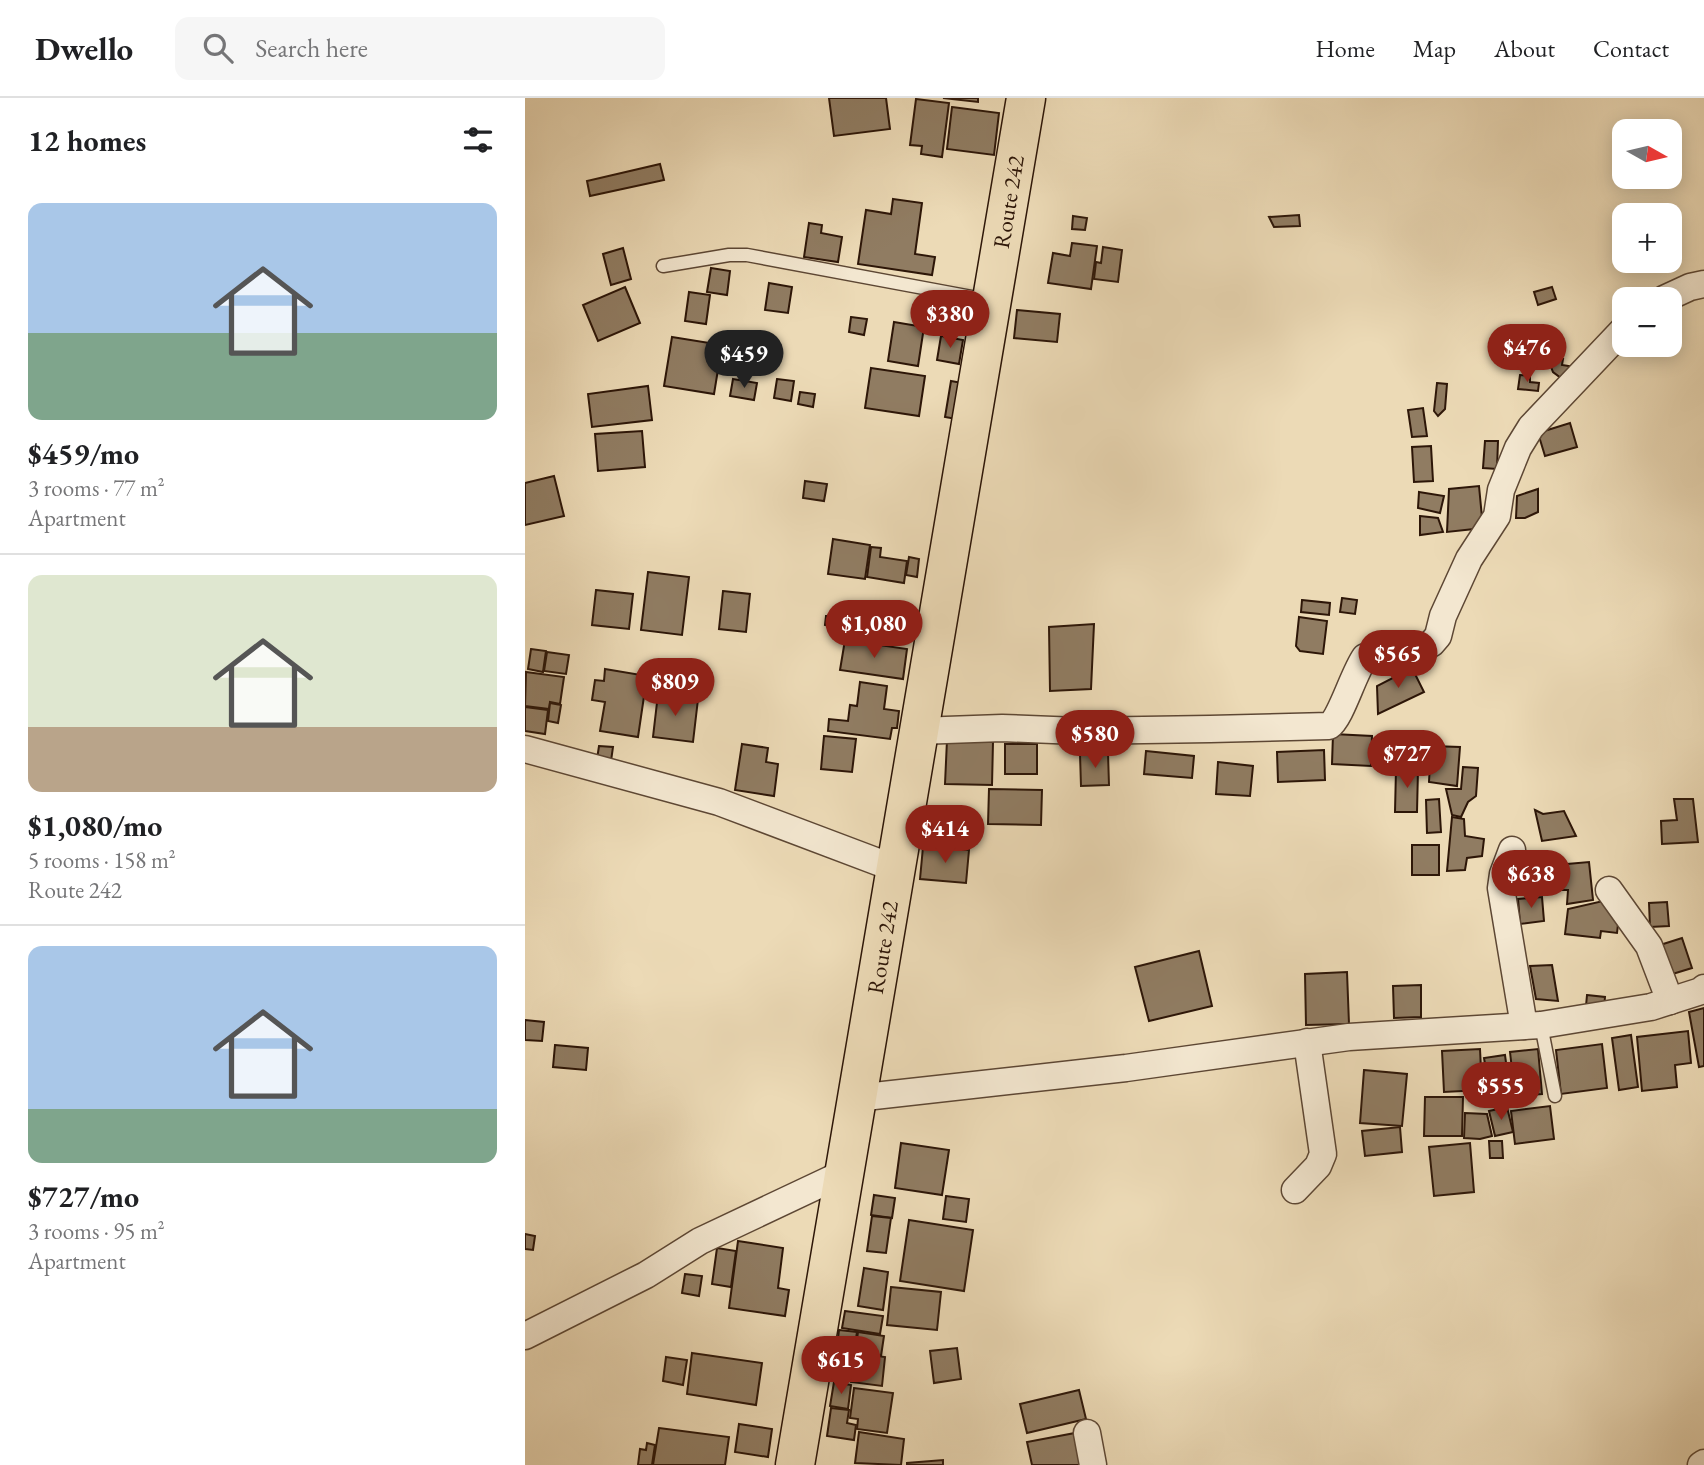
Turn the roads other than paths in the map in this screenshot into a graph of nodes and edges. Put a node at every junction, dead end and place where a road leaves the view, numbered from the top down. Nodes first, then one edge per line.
1 (1026, 98) edge
2 (663, 267) dead end
3 (1704, 284) edge
4 (1682, 291) edge
5 (992, 301) junction
6 (1612, 342) edge
7 (918, 731) junction
8 (525, 749) edge
9 (1512, 850) dead end
10 (894, 868) junction
11 (1609, 890) dead end
12 (1704, 988) edge
13 (1670, 1001) junction
14 (1532, 1026) junction
15 (1307, 1042) junction
16 (1555, 1096) dead end
17 (856, 1098) junction
18 (844, 1173) junction
19 (1295, 1190) dead end
20 (525, 1336) edge
21 (1087, 1433) dead end
22 (795, 1465) edge
23 (1093, 1465) edge

1 - 5 main road, Route 242
2 - 5 lane
3 - 4 street
5 - 7 main road, Route 242
6 - 7 street
7 - 10 main road, Route 242
8 - 10 street
9 - 14 street
10 - 17 main road, Route 242
11 - 13 street
12 - 13 street
13 - 14 street
14 - 15 street
14 - 16 lane
15 - 17 street
15 - 19 street
17 - 18 main road, Route 242
18 - 20 street
18 - 22 main road, Route 242
21 - 23 street

